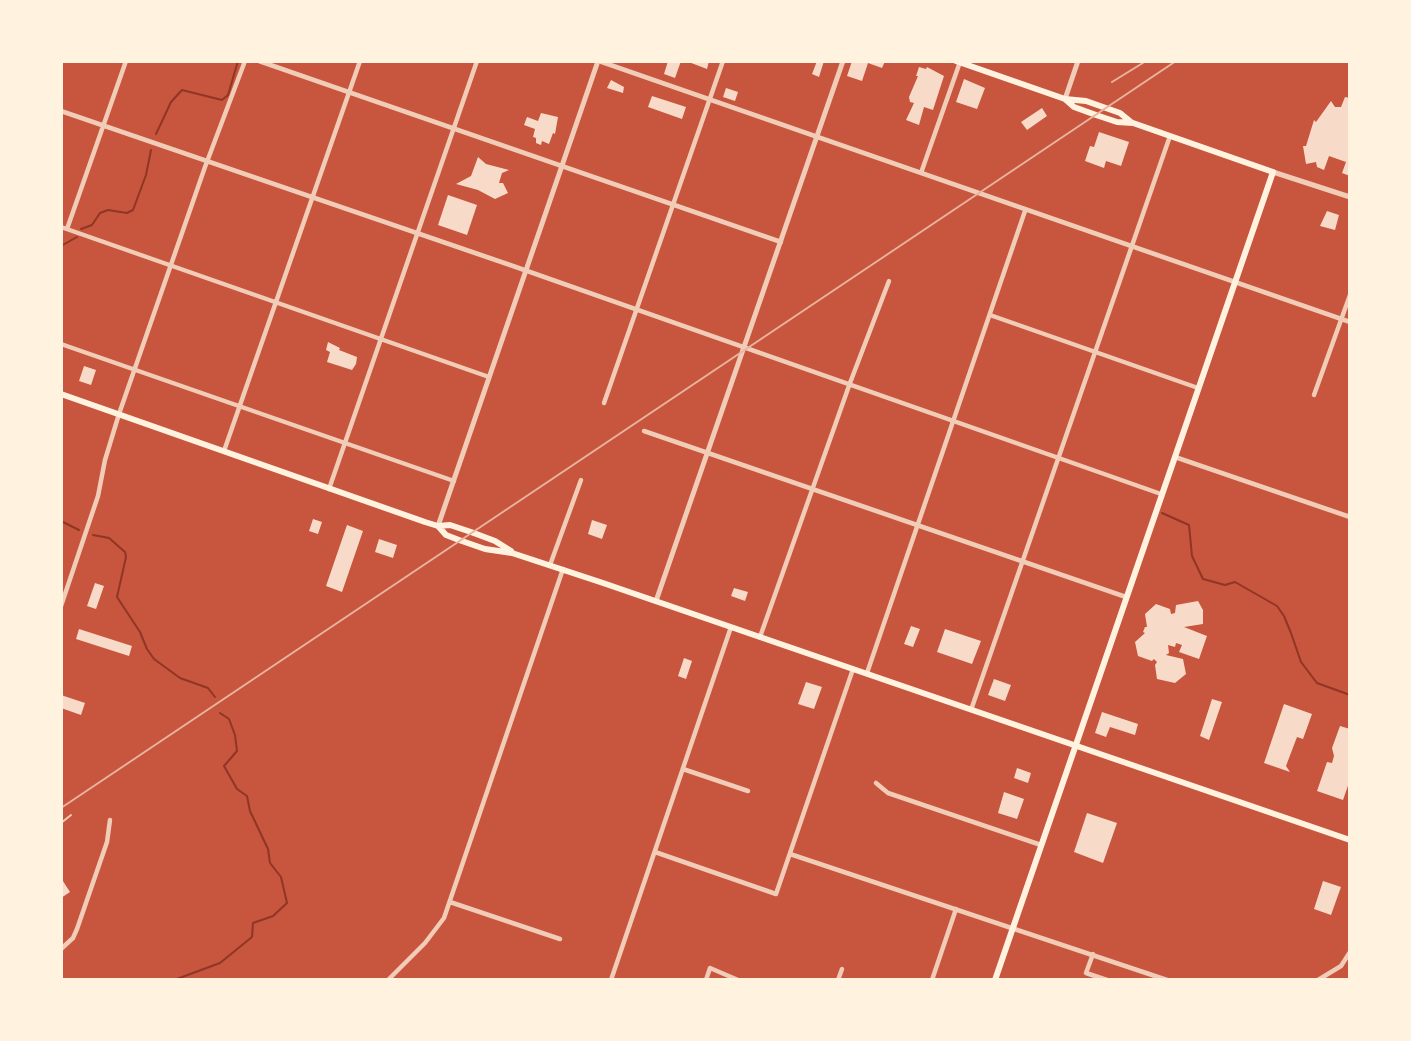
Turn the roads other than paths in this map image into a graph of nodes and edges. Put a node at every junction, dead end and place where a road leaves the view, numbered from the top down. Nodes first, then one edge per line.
1 (126, 61) edge
2 (245, 61) edge
3 (259, 61) edge
4 (360, 61) edge
5 (477, 61) edge
6 (599, 61) edge
7 (723, 61) edge
8 (843, 61) edge
9 (1078, 61) edge
10 (959, 62) edge
11 (349, 93) junction
12 (1065, 99) junction
13 (709, 100) junction
14 (61, 111) edge
15 (103, 125) junction
16 (454, 129) junction
17 (1170, 136) junction
18 (817, 137) junction
19 (208, 161) junction
20 (562, 166) junction
21 (1273, 172) junction
22 (921, 173) junction
23 (1350, 197) edge
24 (313, 198) junction
25 (673, 204) junction
26 (1026, 211) junction
27 (64, 228) edge
28 (417, 234) junction
29 (781, 242) junction
30 (1132, 247) junction
31 (171, 266) junction
32 (526, 271) junction
33 (889, 281) dead end
34 (1234, 282) junction
35 (1350, 295) edge
36 (276, 303) junction
37 (636, 310) junction
38 (990, 315) junction
39 (1341, 319) junction
40 (1350, 322) edge
41 (381, 339) junction
42 (61, 344) edge
43 (744, 348) junction
44 (1095, 352) junction
45 (134, 370) junction
46 (489, 377) junction
47 (850, 383) junction
48 (1198, 388) junction
49 (61, 394) edge
50 (1314, 395) dead end
51 (604, 403) dead end
52 (240, 408) junction
53 (118, 414) junction
54 (953, 420) junction
55 (644, 431) dead end
56 (345, 444) junction
57 (224, 451) junction
58 (708, 453) junction
59 (1174, 456) junction
60 (1058, 457) junction
61 (582, 480) dead end
62 (454, 481) junction
63 (813, 488) junction
64 (329, 489) junction
65 (1161, 494) junction
66 (1350, 517) edge
67 (918, 525) junction
68 (438, 526) junction
69 (512, 552) junction
70 (1023, 561) junction
71 (550, 565) junction
72 (562, 569) junction
73 (1126, 597) junction
74 (656, 601) junction
75 (61, 606) edge
76 (731, 627) junction
77 (760, 637) junction
78 (853, 669) junction
79 (867, 673) junction
80 (971, 710) junction
81 (1075, 746) junction
82 (683, 769) junction
83 (876, 783) dead end
84 (748, 791) dead end
85 (71, 815) dead end
86 (110, 820) dead end
87 (61, 823) edge
88 (1350, 840) edge
89 (1041, 845) junction
90 (654, 852) junction
91 (790, 854) junction
92 (450, 902) junction
93 (956, 909) junction
94 (1013, 928) junction
95 (560, 939) dead end
96 (61, 949) edge
97 (1350, 952) edge
98 (1093, 954) junction
99 (842, 969) dead end
100 (388, 980) edge
101 (611, 980) edge
102 (706, 980) edge
103 (738, 980) edge
104 (838, 980) edge
105 (932, 980) edge
106 (996, 980) edge
107 (1107, 980) edge
108 (1167, 980) edge
109 (1318, 980) edge

1 - 15 street
2 - 19 street
3 - 11 street
4 - 11 street
5 - 16 street
6 - 13 street
6 - 20 street
7 - 13 street
8 - 18 street
9 - 12 street
10 - 12 main road
10 - 22 street
11 - 16 street
11 - 24 street
12 - 17 main road
13 - 18 street
13 - 25 street
14 - 15 street
15 - 19 street
15 - 27 street
16 - 20 street
16 - 28 street
17 - 21 main road
17 - 30 street
18 - 22 street
18 - 29 street
19 - 24 street
19 - 31 street
20 - 25 street
20 - 32 street
21 - 23 street
21 - 34 main road
22 - 26 street
24 - 28 street
24 - 36 street
25 - 29 street
25 - 37 street
26 - 30 street
26 - 38 street
27 - 31 street
28 - 32 street
28 - 41 street
29 - 43 street
30 - 34 street
30 - 44 street
31 - 36 street
31 - 45 street
32 - 37 street
32 - 46 street
33 - 47 street
34 - 39 street
34 - 48 main road
35 - 39 street
36 - 41 street
36 - 52 street
37 - 43 street
37 - 51 street
38 - 44 street
38 - 54 street
39 - 40 street
39 - 50 street
41 - 46 street
41 - 56 street
42 - 45 street
43 - 47 street
43 - 58 street
44 - 48 street
44 - 60 street
45 - 52 street
45 - 53 street
46 - 62 street
47 - 54 street
47 - 63 street
48 - 59 main road
49 - 53 main road
52 - 56 street
52 - 57 street
53 - 57 main road
53 - 75 street
54 - 60 street
54 - 67 street
55 - 58 street
56 - 62 street
56 - 64 street
57 - 64 main road
58 - 63 street
58 - 74 street
59 - 65 main road
59 - 66 street
60 - 65 street
60 - 70 street
61 - 71 street
62 - 68 street
63 - 67 street
63 - 77 street
64 - 68 main road
65 - 73 main road
67 - 70 street
67 - 79 street
68 - 69 main road
68 - 69 main road
69 - 71 main road
70 - 73 street
70 - 80 street
71 - 72 main road
72 - 74 main road
72 - 92 street
73 - 81 main road
74 - 76 main road
76 - 77 main road
76 - 82 street
77 - 78 main road
78 - 79 main road
78 - 91 street
79 - 80 main road
80 - 81 main road
81 - 88 main road
81 - 89 main road
82 - 84 street
82 - 90 street
83 - 89 street
85 - 87 lane
86 - 96 street
89 - 94 main road
90 - 91 street
90 - 101 street
91 - 93 street
92 - 95 street
92 - 100 street
93 - 94 street
93 - 105 street
94 - 98 street
94 - 106 main road
97 - 109 street
98 - 107 street
98 - 108 street
99 - 104 street
102 - 103 street

